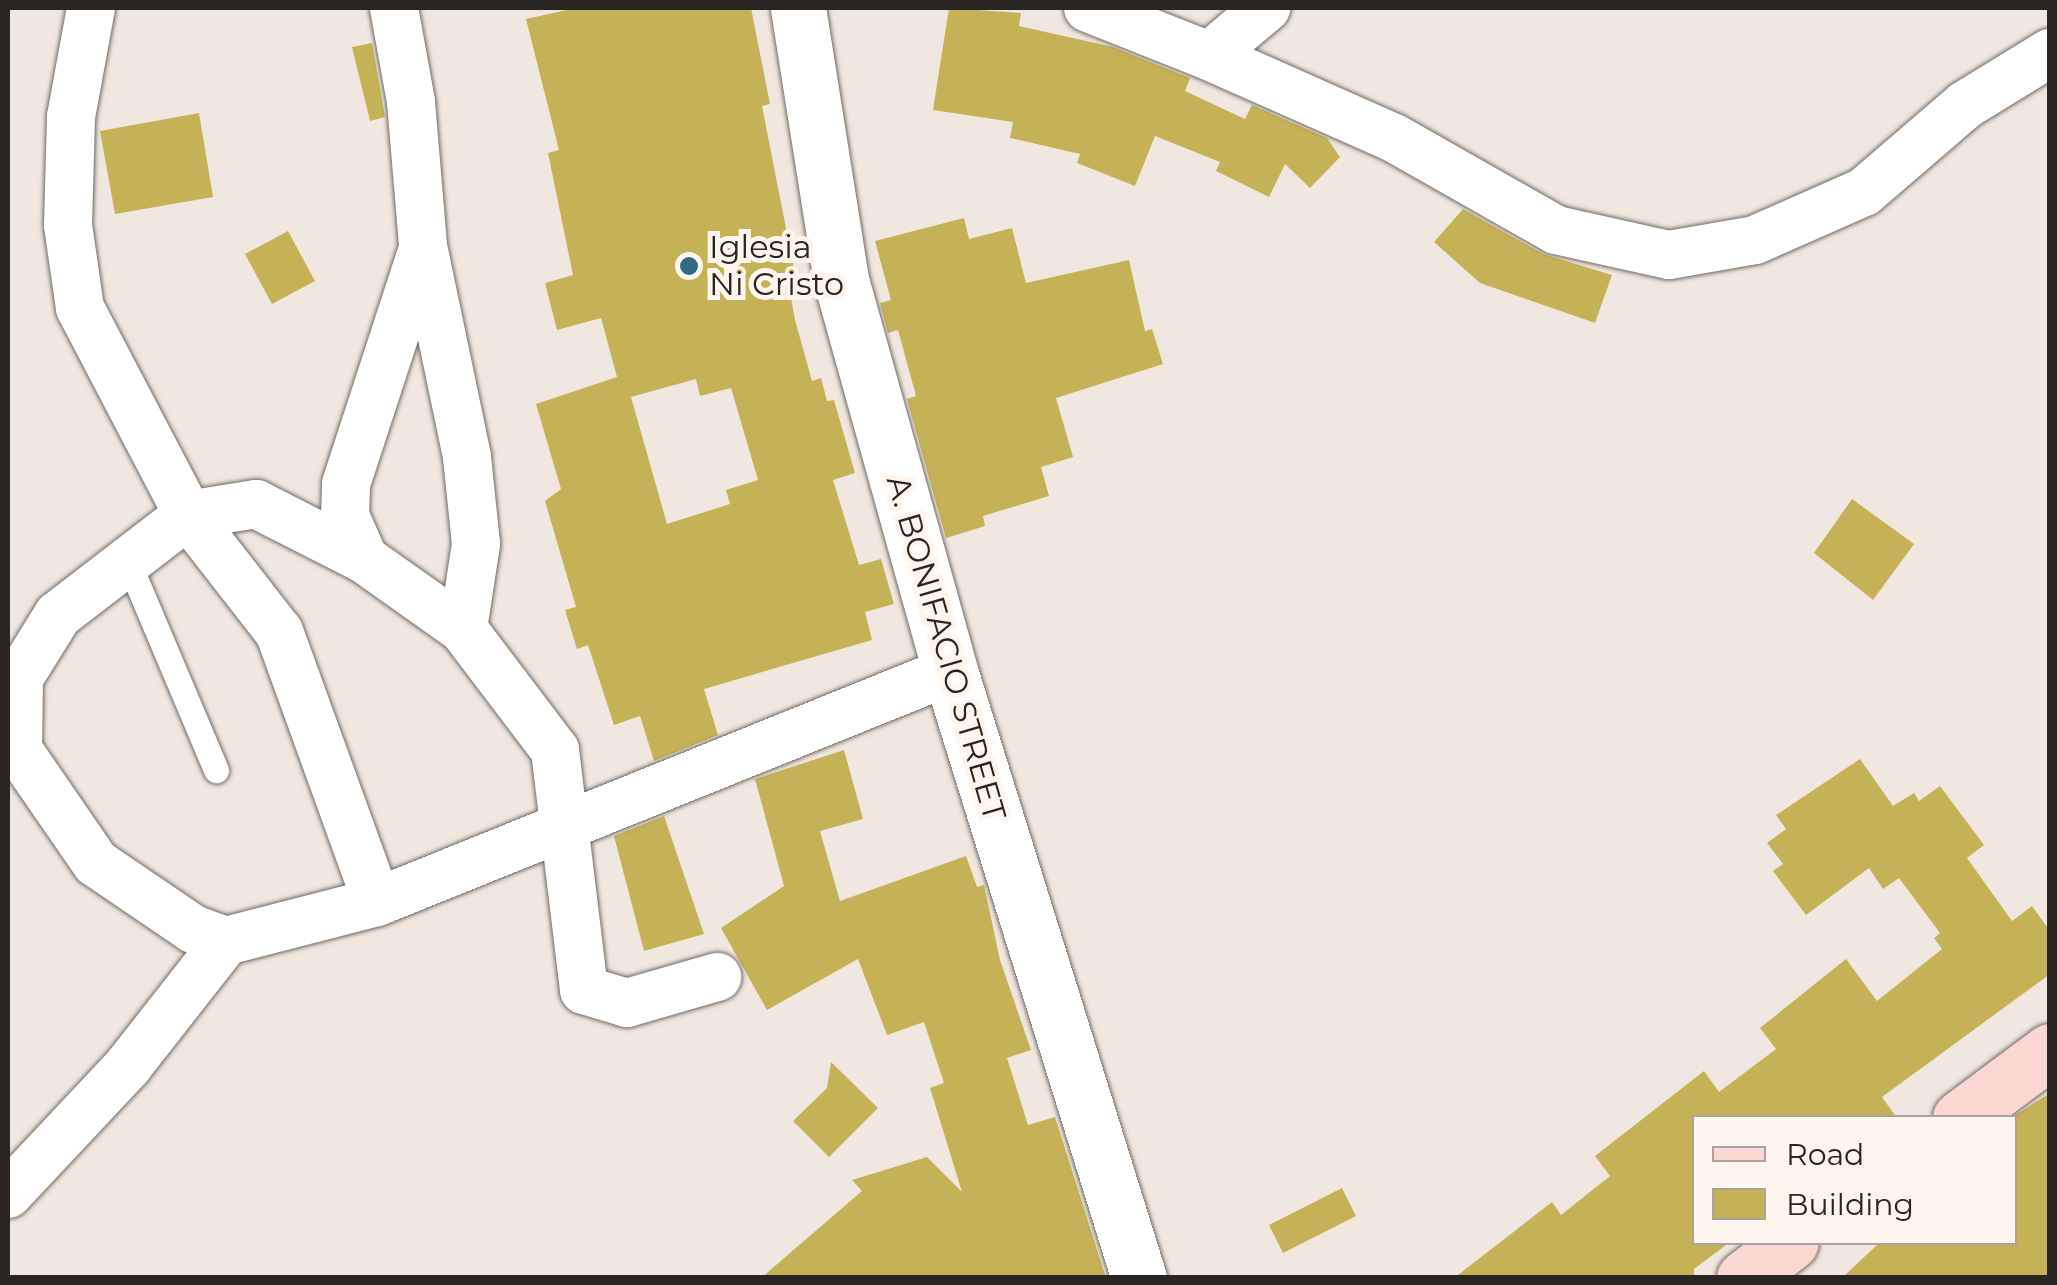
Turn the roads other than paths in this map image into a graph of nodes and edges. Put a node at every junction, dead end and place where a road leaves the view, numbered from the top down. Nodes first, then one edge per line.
1 (91, 8) edge
2 (394, 8) edge
3 (798, 8) edge
4 (1088, 8) edge
5 (1266, 8) edge
6 (2050, 53) edge
7 (1208, 56) junction
8 (423, 246) junction
9 (188, 515) junction
10 (364, 559) junction
11 (128, 564) junction
12 (463, 629) junction
13 (950, 671) junction
14 (216, 770) dead end
15 (568, 829) junction
16 (377, 902) junction
17 (226, 941) junction
18 (716, 977) dead end
19 (2050, 1051) edge
20 (1964, 1115) edge
21 (8, 1194) edge
22 (1787, 1245) edge
23 (1139, 1278) edge
24 (1744, 1278) edge

1 - 9 street
2 - 8 street
3 - 13 street, A. BONIFACIO STREET
4 - 7 street
5 - 7 street
6 - 7 street
8 - 10 street
8 - 12 street
9 - 10 street
9 - 11 street
9 - 16 street
10 - 12 street
11 - 14 lane
11 - 17 street
12 - 15 street
13 - 15 street
13 - 23 street, A. BONIFACIO STREET
15 - 16 street
15 - 18 street
16 - 17 street
17 - 21 street
19 - 20 main road
22 - 24 main road

